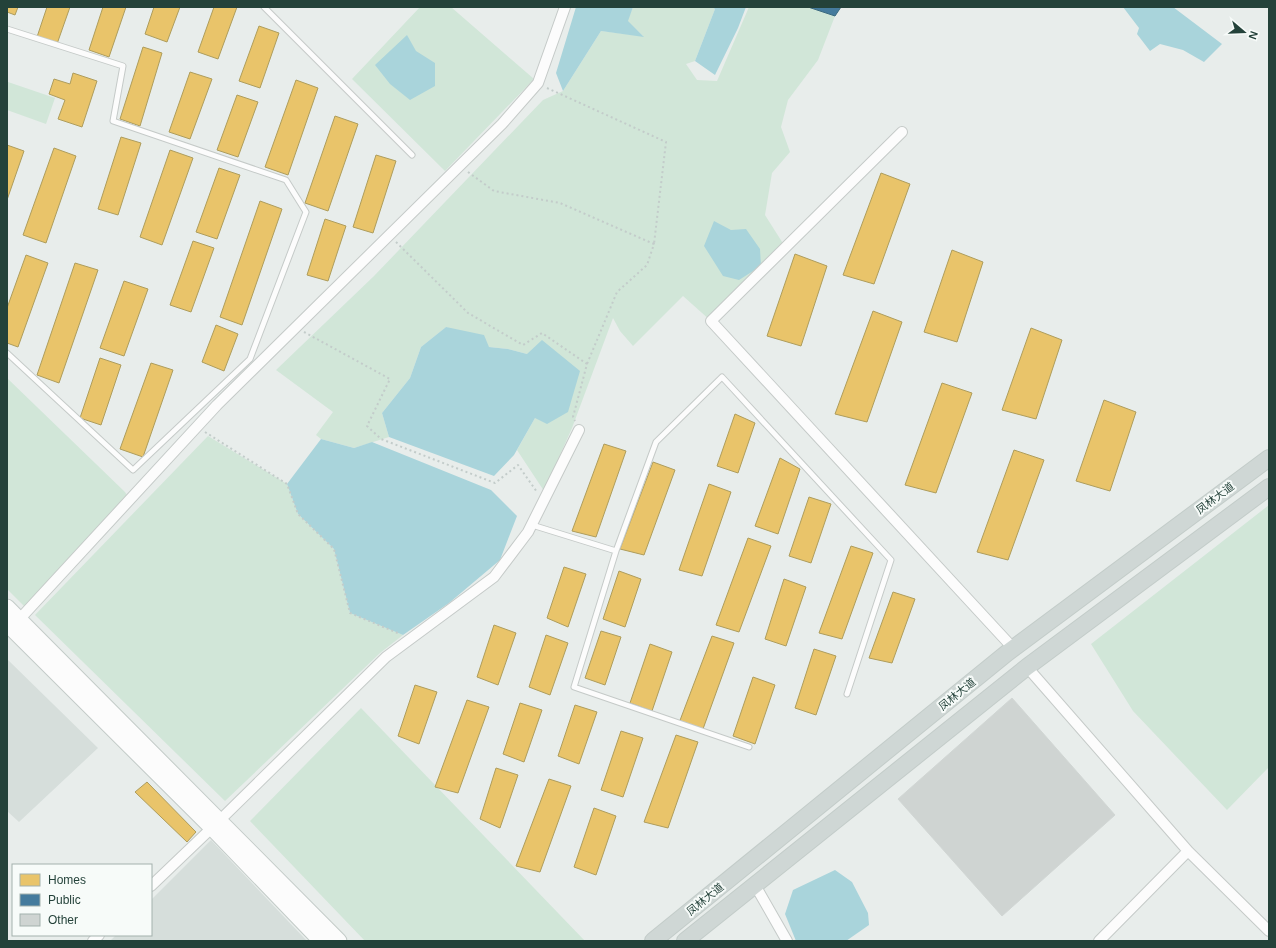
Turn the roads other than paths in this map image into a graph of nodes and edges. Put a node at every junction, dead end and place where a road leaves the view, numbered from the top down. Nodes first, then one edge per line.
1 (264, 7) edge
2 (564, 7) edge
3 (7, 29) edge
4 (902, 132) dead end
5 (412, 155) dead end
6 (7, 353) edge
7 (225, 382) junction
8 (233, 390) junction
9 (579, 430) road end
10 (1269, 458) edge
11 (1269, 487) edge
12 (532, 525) junction
13 (616, 551) junction
14 (7, 606) edge
15 (13, 624) edge
16 (1014, 648) junction
17 (1026, 667) junction
18 (847, 694) dead end
19 (749, 747) dead end
20 (216, 824) junction
21 (1188, 850) junction
22 (152, 885) edge
23 (755, 885) junction
24 (1269, 931) edge
25 (321, 941) edge
26 (339, 941) edge
27 (653, 941) edge
28 (685, 941) edge
29 (787, 941) edge
30 (1099, 941) edge

1 - 5 lane
2 - 8 street
3 - 7 lane
4 - 16 street
6 - 7 lane
7 - 8 street
8 - 15 street
9 - 12 street
10 - 16 main road, 凤林大道
11 - 17 main road, 凤林大道
12 - 13 lane
12 - 20 street
13 - 18 lane
13 - 19 lane
14 - 15 main road
15 - 20 main road
16 - 27 main road, 凤林大道
17 - 21 street
17 - 23 main road, 凤林大道
20 - 22 street
20 - 25 main road
20 - 26 main road
21 - 24 street
21 - 30 street
23 - 28 main road, 凤林大道
23 - 29 street

